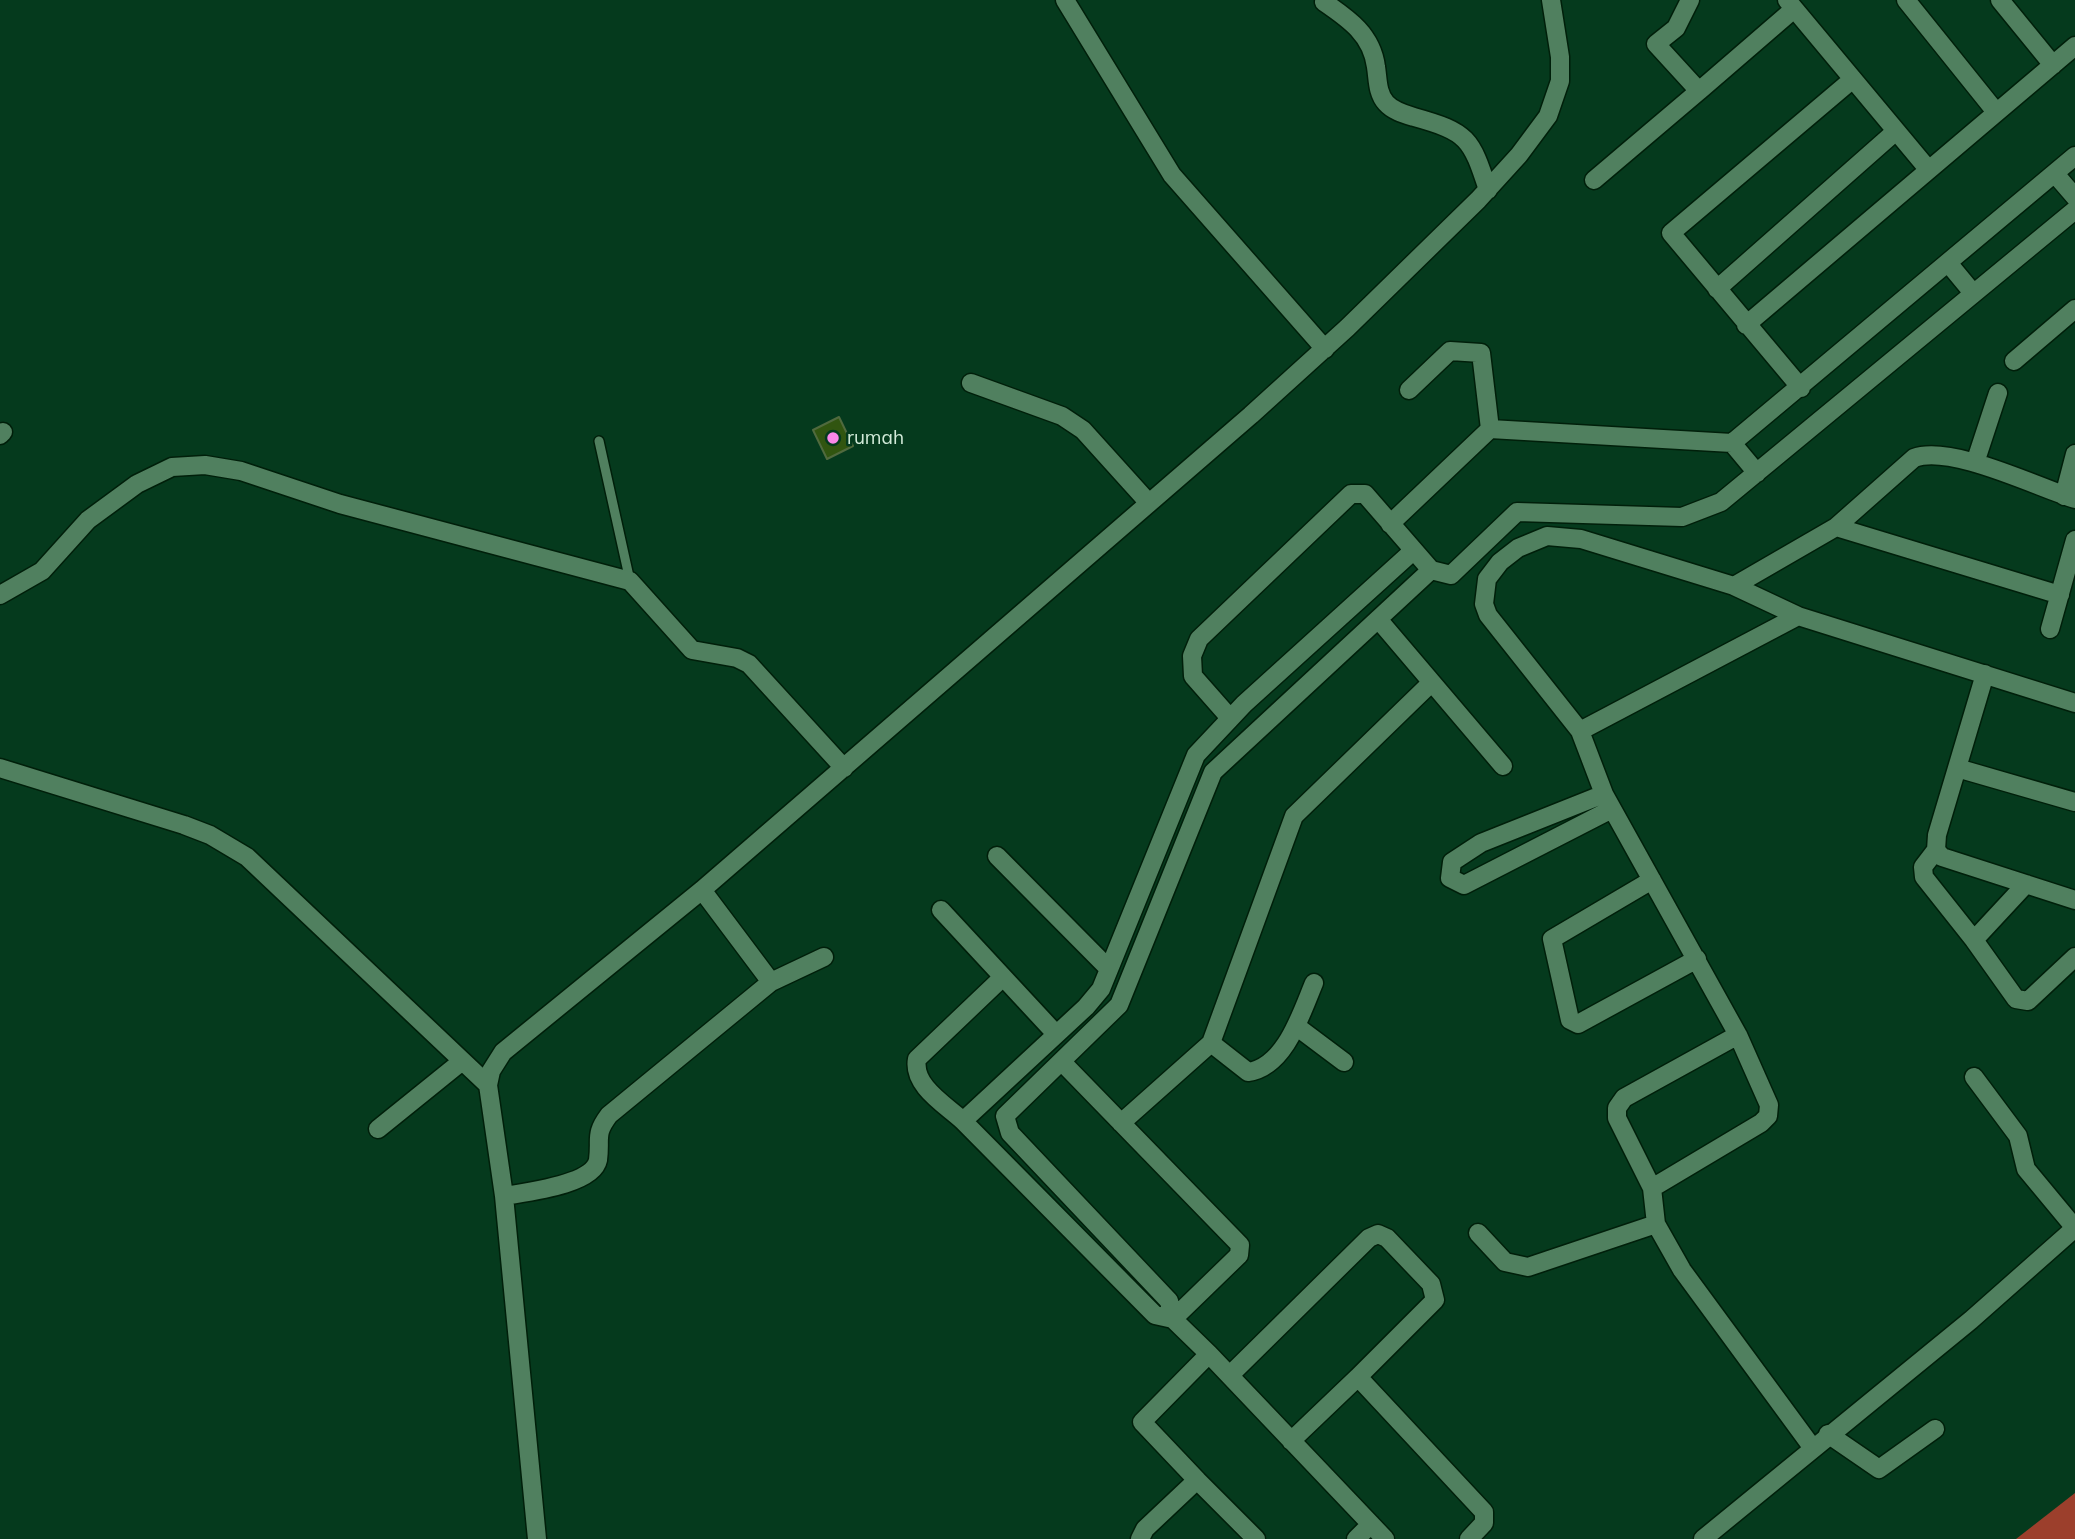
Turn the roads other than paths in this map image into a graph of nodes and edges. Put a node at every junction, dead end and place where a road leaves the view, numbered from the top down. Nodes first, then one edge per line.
1 (1065, 0) edge
2 (1551, 0) edge
3 (1690, 0) edge
4 (1906, 0) edge
5 (2000, 0) edge
6 (1324, 2) dead end
7 (1790, 4) edge
8 (2075, 46) edge
9 (2053, 65) junction
10 (1853, 79) junction
11 (1699, 91) junction
12 (1996, 112) junction
13 (1896, 131) junction
14 (2075, 156) edge
15 (1928, 169) junction
16 (2056, 175) junction
17 (1594, 180) dead end
18 (1488, 190) junction
19 (2075, 197) edge
20 (2075, 210) edge
21 (1949, 264) junction
22 (1717, 289) junction
23 (1973, 293) junction
24 (2074, 313) edge
25 (1746, 325) junction
26 (1325, 349) junction
27 (2014, 361) dead end
28 (971, 383) dead end
29 (1801, 388) junction
30 (1409, 390) dead end
31 (1998, 393) dead end
32 (1490, 429) junction
33 (599, 441) dead end
34 (1732, 443) junction
35 (2075, 454) edge
36 (1975, 463) junction
37 (1757, 473) junction
38 (2069, 497) edge
39 (1148, 502) junction
40 (1390, 524) junction
41 (1836, 527) junction
42 (2075, 540) edge
43 (1413, 551) junction
44 (1431, 570) junction
45 (629, 581) junction
46 (1734, 586) junction
47 (0, 595) edge
48 (2060, 595) junction
49 (1798, 616) junction
50 (1378, 619) junction
51 (2050, 629) dead end
52 (1985, 674) junction
53 (1431, 683) junction
54 (2075, 703) edge
55 (1244, 704) junction
56 (1230, 718) junction
57 (1263, 725) junction
58 (1580, 731) junction
59 (1503, 766) dead end
60 (0, 768) edge
61 (844, 768) junction
62 (1957, 768) junction
63 (17, 776) junction
64 (0, 787) edge
65 (1608, 802) junction
66 (2075, 802) edge
67 (1515, 830) junction
68 (1936, 850) junction
69 (1526, 853) junction
70 (997, 856) dead end
71 (1652, 880) junction
72 (2026, 884) junction
73 (702, 890) junction
74 (2075, 900) edge
75 (942, 910) dead end
76 (1974, 940) junction
77 (824, 957) dead end
78 (2075, 957) edge
79 (1697, 959) junction
80 (1109, 969) junction
81 (1003, 977) junction
82 (771, 982) junction
83 (1314, 983) dead end
84 (1086, 1007) junction
85 (1102, 1023) junction
86 (1296, 1026) junction
87 (1056, 1034) junction
88 (1738, 1035) junction
89 (1211, 1043) junction
90 (461, 1062) junction
91 (1062, 1062) junction
92 (1344, 1062) dead end
93 (1973, 1077) dead end
94 (488, 1085) junction
95 (963, 1121) junction
96 (1121, 1123) junction
97 (378, 1129) dead end
98 (1652, 1188) junction
99 (504, 1196) junction
100 (1656, 1224) junction
101 (2075, 1228) edge
102 (1478, 1233) dead end
103 (1173, 1319) junction
104 (1209, 1354) junction
105 (1230, 1375) junction
106 (1358, 1377) junction
107 (1935, 1429) dead end
108 (1828, 1434) junction
109 (1291, 1441) junction
110 (1812, 1447) junction
111 (1197, 1480) junction
112 (1371, 1524) junction
113 (537, 1539) edge
114 (1140, 1539) edge
115 (1256, 1539) edge
116 (1356, 1539) edge
117 (1385, 1539) edge
118 (1469, 1539) edge
119 (1703, 1539) edge

1 - 26 street
2 - 18 street
3 - 11 street
4 - 12 street
5 - 9 street
6 - 18 street
7 - 10 street
7 - 11 street
8 - 9 street
9 - 12 street
10 - 13 street
10 - 22 street
11 - 17 street
12 - 15 street
13 - 15 street
13 - 22 street
14 - 16 street
15 - 25 street
16 - 19 street
16 - 21 street
18 - 26 street
20 - 23 street
21 - 23 street
21 - 29 street
22 - 25 street
23 - 37 street
24 - 27 street
25 - 29 street
26 - 39 street
28 - 39 street
29 - 34 street
30 - 32 street
31 - 36 street
32 - 34 street
32 - 40 street
33 - 45 lane
34 - 37 street
35 - 38 street
36 - 38 street
36 - 41 street
37 - 44 street
39 - 61 street
40 - 43 street
40 - 56 street
41 - 46 street
41 - 48 street
42 - 48 street
43 - 44 street
43 - 55 street
44 - 50 street
45 - 47 street
45 - 61 street
46 - 49 street
46 - 58 street
48 - 51 street
49 - 52 street
49 - 58 street
50 - 53 street
50 - 57 street
52 - 54 street
52 - 62 street
53 - 59 street
53 - 89 street
55 - 56 street
55 - 57 street
56 - 80 street
57 - 85 street
58 - 65 street
60 - 63 street
61 - 73 street
62 - 66 street
62 - 68 street
63 - 64 street
63 - 90 street
65 - 67 street
65 - 69 street
65 - 71 street
67 - 69 street
67 - 69 street
68 - 72 street
68 - 76 street
70 - 80 street
71 - 79 street
71 - 79 street
72 - 74 street
72 - 76 street
73 - 82 street
73 - 94 street
75 - 81 street
76 - 78 street
77 - 82 street
79 - 88 street
80 - 84 street
81 - 87 street
81 - 95 street
82 - 99 street
83 - 86 street
84 - 85 street
84 - 87 street
85 - 91 street
86 - 89 street
86 - 92 street
87 - 95 street
88 - 98 street
88 - 98 street
89 - 96 street
90 - 94 street
90 - 97 street
91 - 96 street
91 - 103 street
93 - 101 street
94 - 99 street
95 - 103 street
96 - 103 street
98 - 100 street
99 - 113 street
100 - 102 street
100 - 110 street
101 - 108 street
103 - 104 street
104 - 105 street
104 - 111 street
105 - 106 street
105 - 109 street
106 - 109 street
106 - 118 street
107 - 108 street
108 - 110 street
109 - 112 street
110 - 119 street
111 - 114 street
111 - 115 street
112 - 116 street
112 - 117 street

